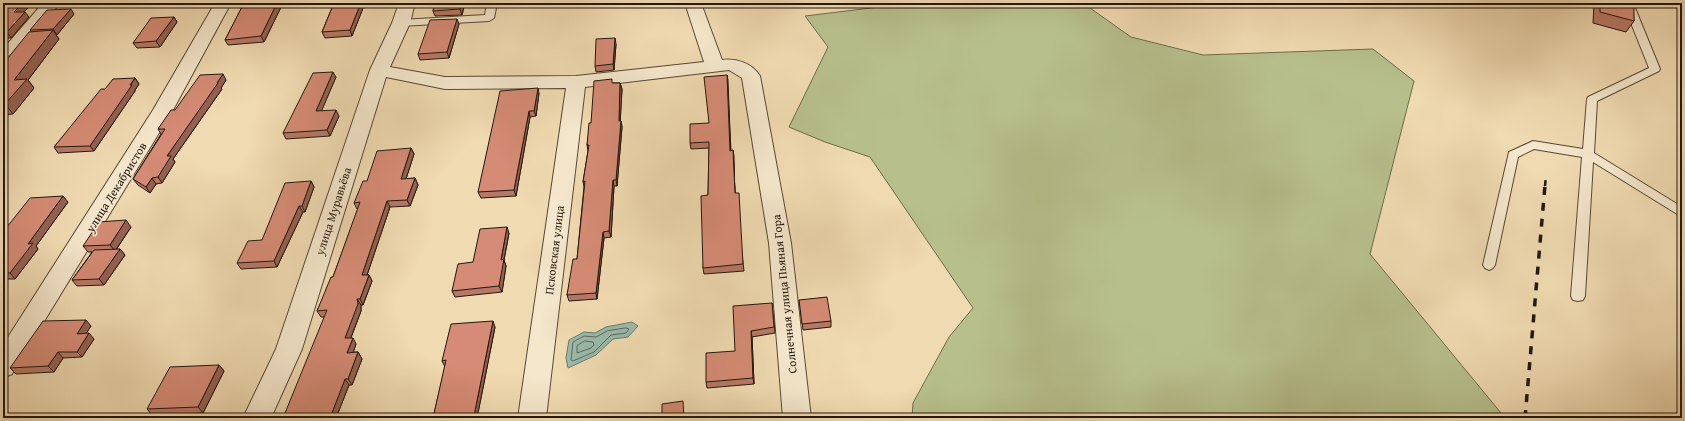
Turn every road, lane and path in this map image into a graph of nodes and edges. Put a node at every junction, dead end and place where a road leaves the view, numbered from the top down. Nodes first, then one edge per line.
1 (52, 3) edge
2 (223, 3) edge
3 (492, 3) edge
4 (693, 3) edge
5 (1628, 3) edge
6 (404, 13) edge
7 (3, 60) edge
8 (715, 66) junction
9 (379, 70) junction
10 (576, 82) junction
11 (1588, 154) junction
12 (1682, 213) edge
13 (1489, 265) dead end
14 (1578, 296) dead end
15 (3, 367) edge
16 (256, 418) edge
17 (532, 418) edge
18 (797, 418) edge

1 - 7 street
2 - 15 street, улица Декабристов
3 - 6 lane
4 - 8 street
5 - 11 lane
6 - 9 street, улица Муравьёва
8 - 10 street
8 - 18 street, Солнечная улица Пьяная Гора
9 - 10 street
9 - 16 street, улица Муравьёва
10 - 17 street, Псковская улица
11 - 12 lane
11 - 13 lane
11 - 14 lane

